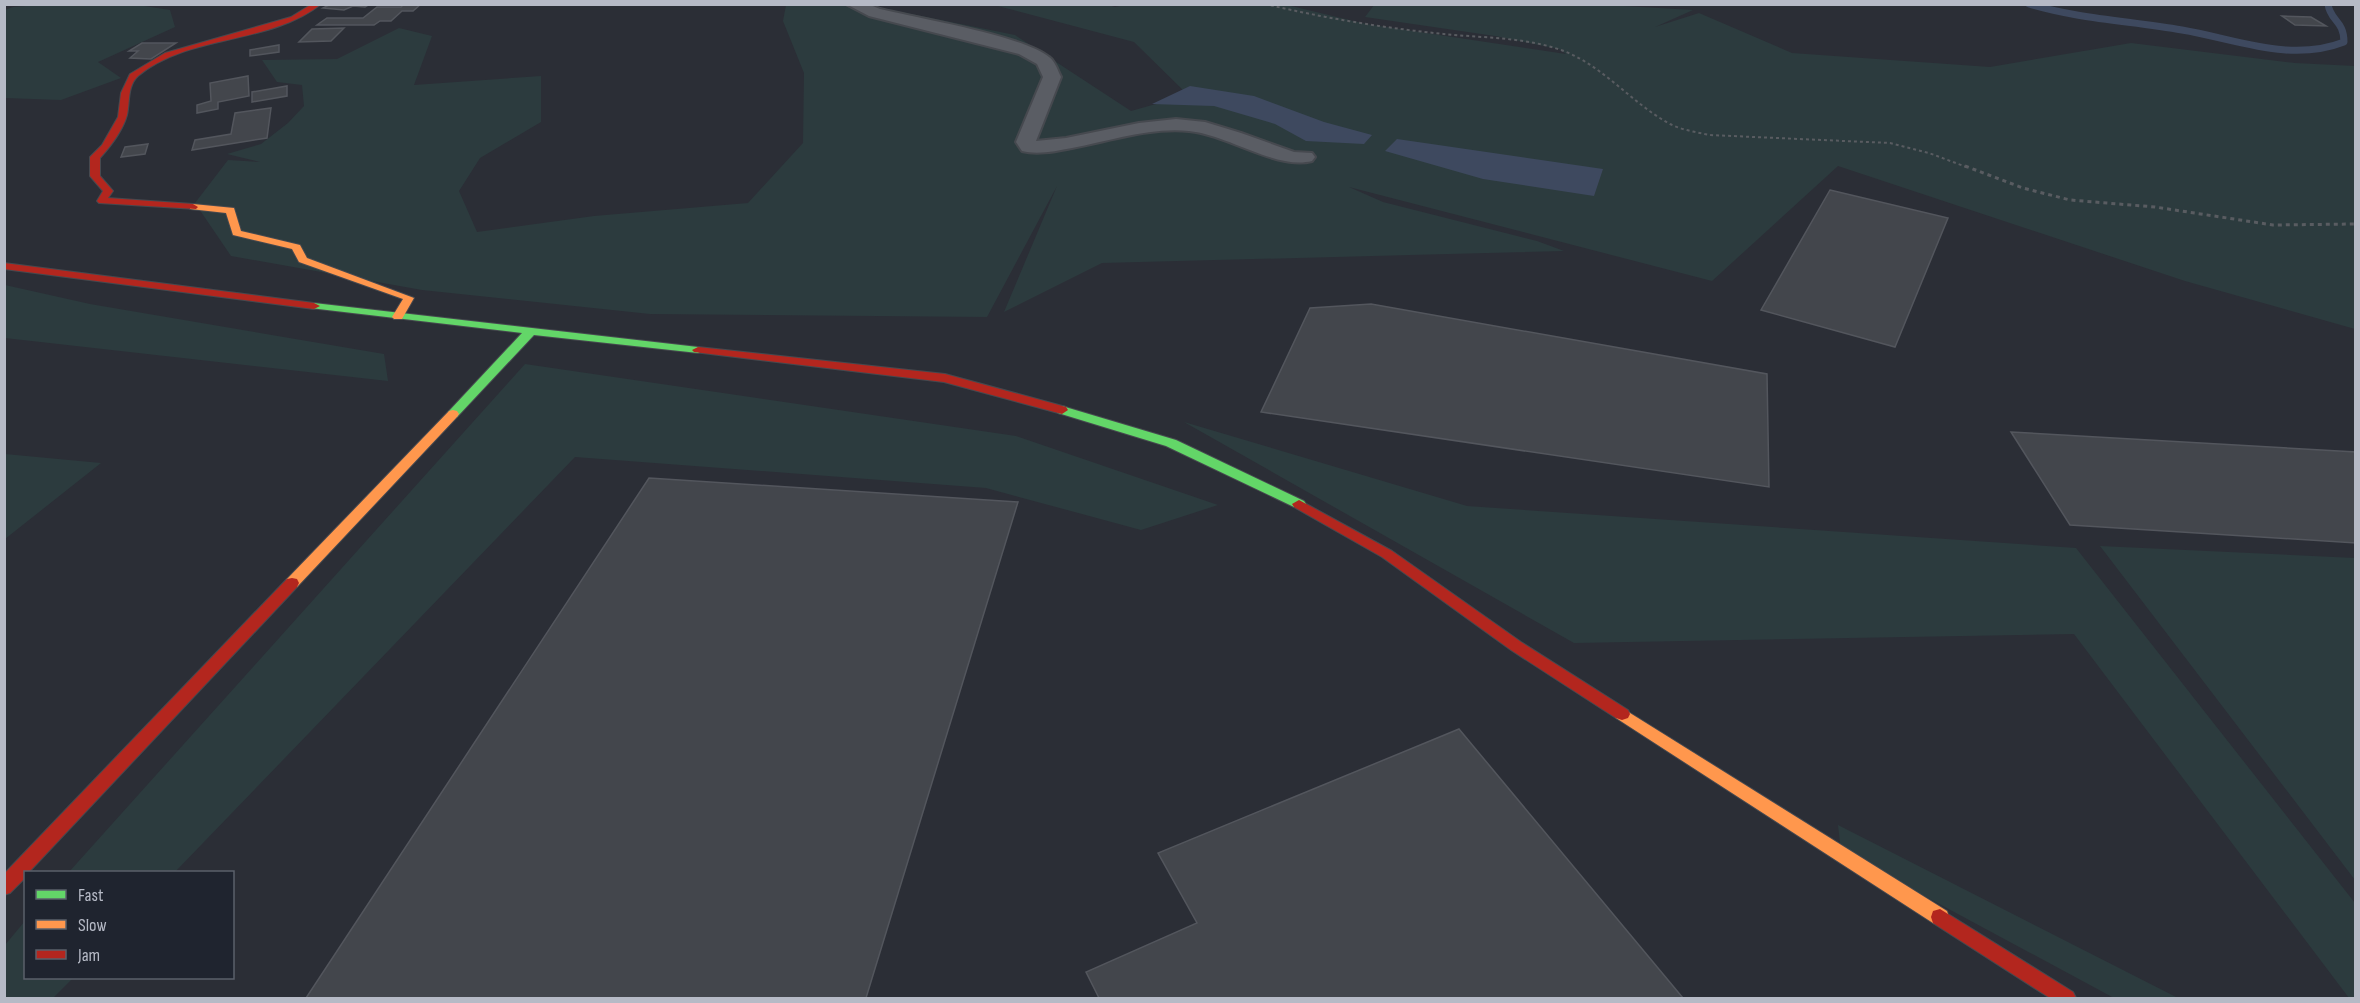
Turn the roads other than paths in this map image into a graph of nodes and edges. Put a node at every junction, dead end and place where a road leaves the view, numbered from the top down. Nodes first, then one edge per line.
1 (318, 4) edge
2 (853, 4) edge
3 (1305, 157) dead end
4 (4, 266) edge
5 (398, 317) junction
6 (530, 333) junction
7 (4, 887) edge
8 (2066, 999) edge

1 - 5 street
2 - 3 street
4 - 5 street
5 - 6 street
6 - 7 street
6 - 8 street

